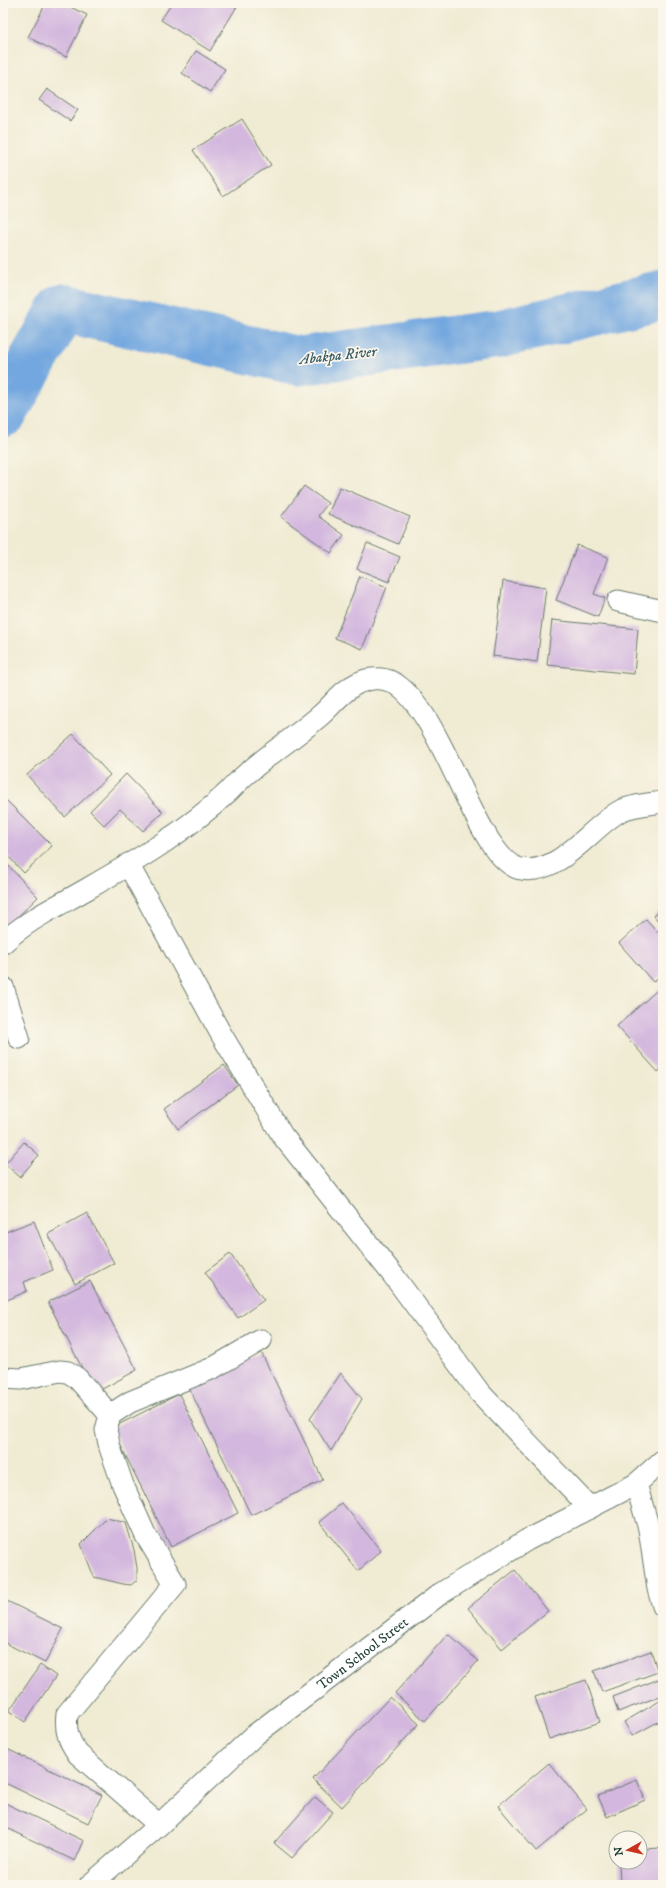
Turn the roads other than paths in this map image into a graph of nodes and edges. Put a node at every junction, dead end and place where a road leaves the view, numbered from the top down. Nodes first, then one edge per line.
1 (618, 601) dead end
2 (663, 611) edge
3 (663, 802) edge
4 (128, 864) junction
5 (3, 943) edge
6 (3, 986) edge
7 (19, 1038) dead end
8 (262, 1340) dead end
9 (3, 1378) edge
10 (110, 1415) junction
11 (663, 1460) edge
12 (636, 1484) junction
13 (590, 1508) junction
14 (663, 1606) edge
15 (158, 1825) junction
16 (90, 1885) edge

1 - 2 street
3 - 4 street
4 - 5 street
4 - 13 street
6 - 7 street
8 - 10 street
9 - 10 street
10 - 15 street
11 - 12 street, Town School Street
12 - 13 street, Town School Street
12 - 14 street
13 - 15 street, Town School Street
15 - 16 street, Town School Street

